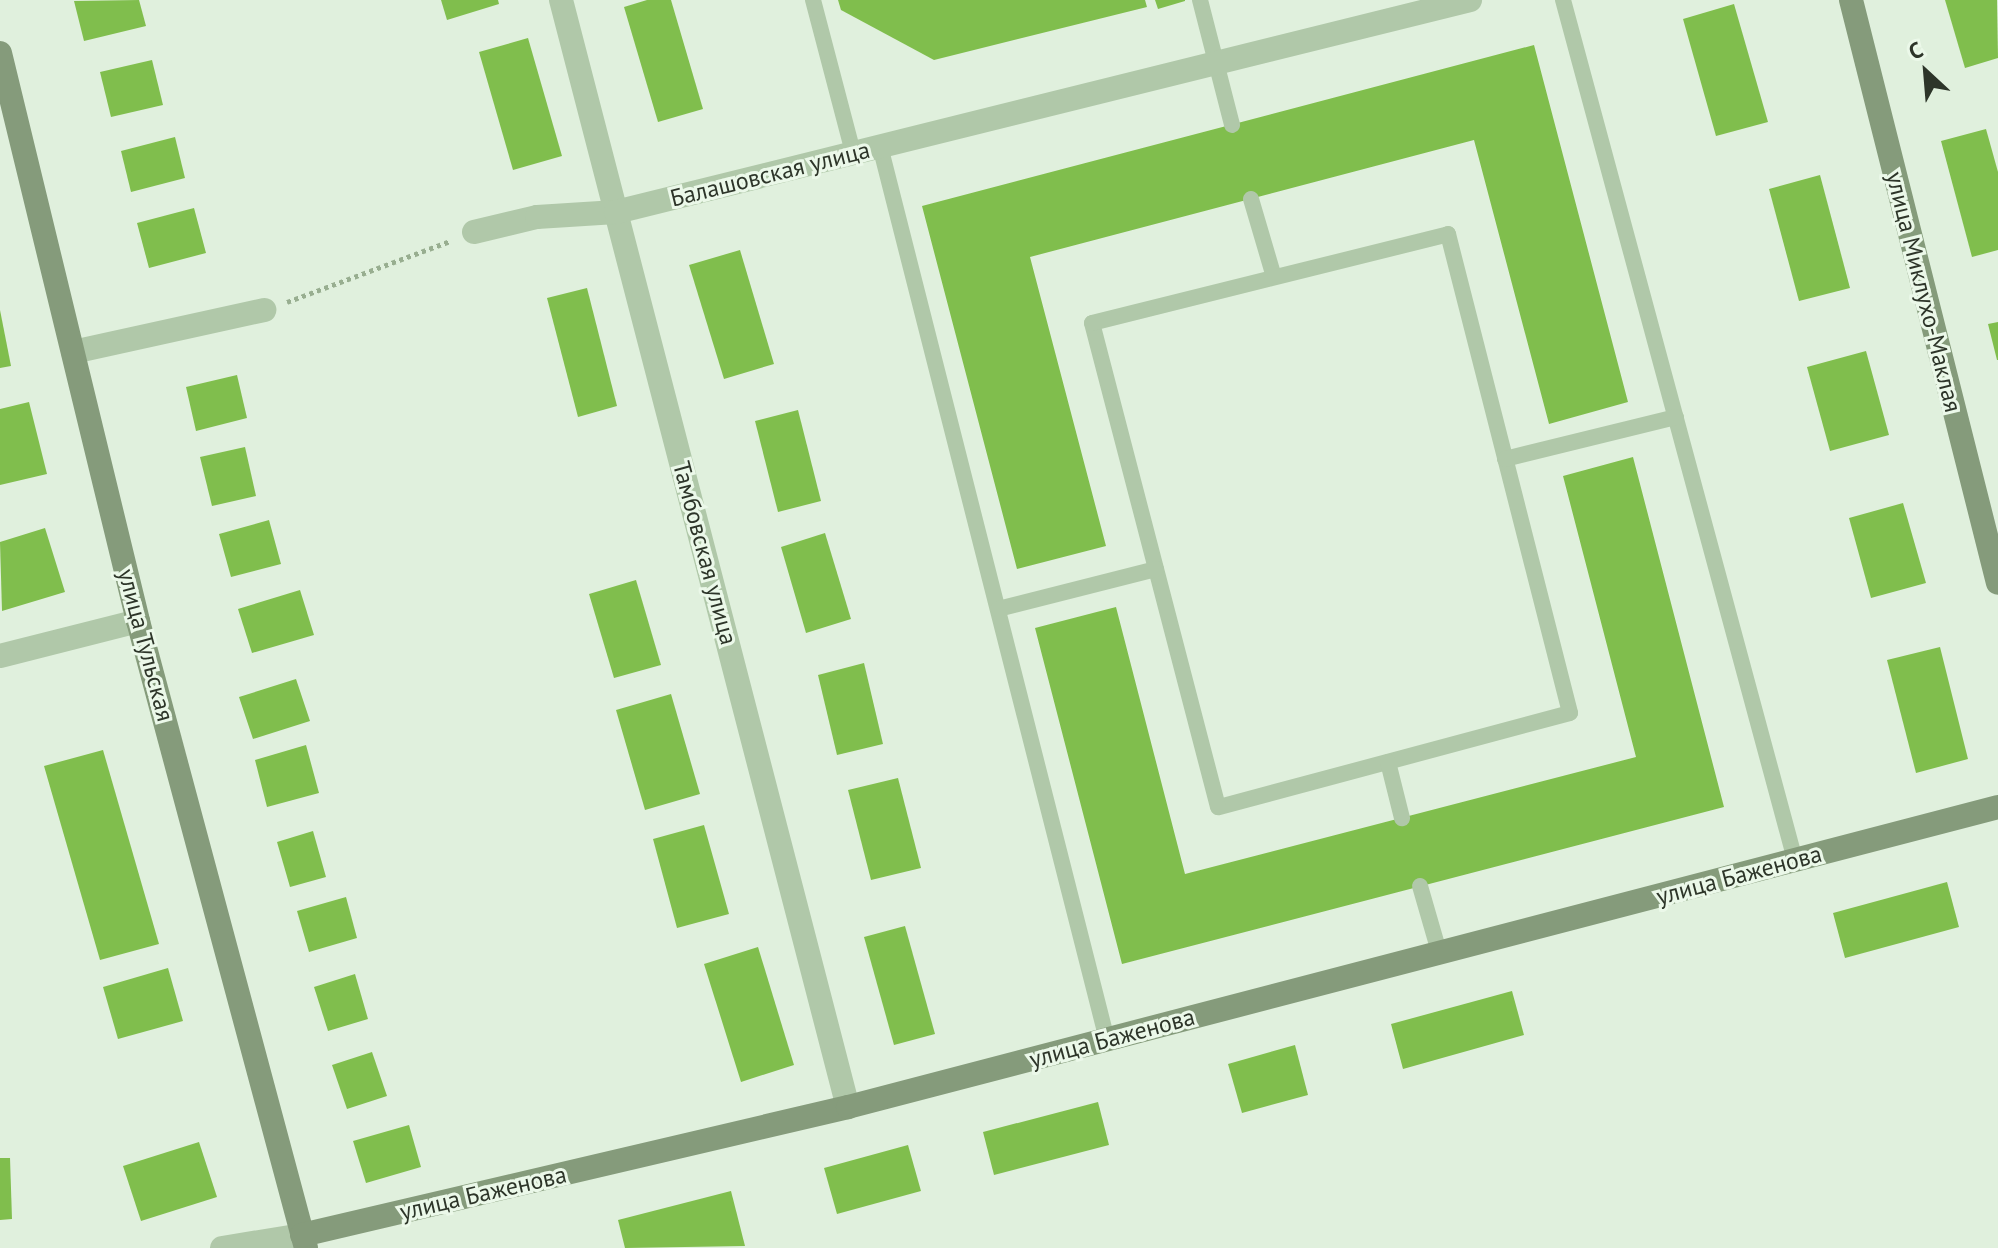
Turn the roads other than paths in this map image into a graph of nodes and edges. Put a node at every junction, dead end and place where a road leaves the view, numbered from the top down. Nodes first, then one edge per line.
1 (561, 0) edge
2 (813, 0) edge
3 (1200, 0) edge
4 (1470, 0) edge
5 (1563, 0) edge
6 (1851, 0) edge
7 (0, 53) edge
8 (1215, 63) junction
9 (7, 110) edge
10 (1232, 125) dead end
11 (880, 146) junction
12 (853, 153) junction
13 (1251, 199) dead end
14 (616, 212) junction
15 (474, 232) road end
16 (1274, 277) junction
17 (264, 310) road end
18 (73, 352) junction
19 (1676, 417) junction
20 (1505, 459) junction
21 (1156, 569) junction
22 (1998, 583) edge
23 (998, 609) junction
24 (138, 621) junction
25 (0, 656) edge
26 (1388, 762) junction
27 (1998, 807) edge
28 (1402, 818) dead end
29 (1795, 860) junction
30 (1420, 886) dead end
31 (1439, 952) junction
32 (1107, 1040) junction
33 (848, 1107) junction
34 (304, 1241) edge
35 (222, 1248) edge

1 - 14 street, Тамбовская улица
2 - 12 lane
3 - 8 lane
4 - 8 street, Балашовская улица
5 - 19 lane
6 - 22 street, улица Миклухо-Маклая
7 - 9 street, улица Тульская
8 - 10 lane
8 - 11 street, Балашовская улица
9 - 18 street, улица Тульская
11 - 12 street, Балашовская улица
11 - 23 lane
12 - 14 street, Балашовская улица
13 - 16 lane
14 - 15 street, Балашовская улица
14 - 33 street, Тамбовская улица
16 - 20 lane
16 - 21 lane
17 - 18 street
18 - 24 street, улица Тульская
19 - 20 lane
19 - 29 lane
20 - 26 lane
21 - 23 lane
21 - 26 lane
23 - 32 lane
24 - 25 street
24 - 34 street, улица Тульская
26 - 28 lane
27 - 29 street, улица Баженова
29 - 31 street, улица Баженова
30 - 31 lane
31 - 32 street, улица Баженова
32 - 33 street, улица Баженова
33 - 34 street, улица Баженова
34 - 35 street, улица Баженова

